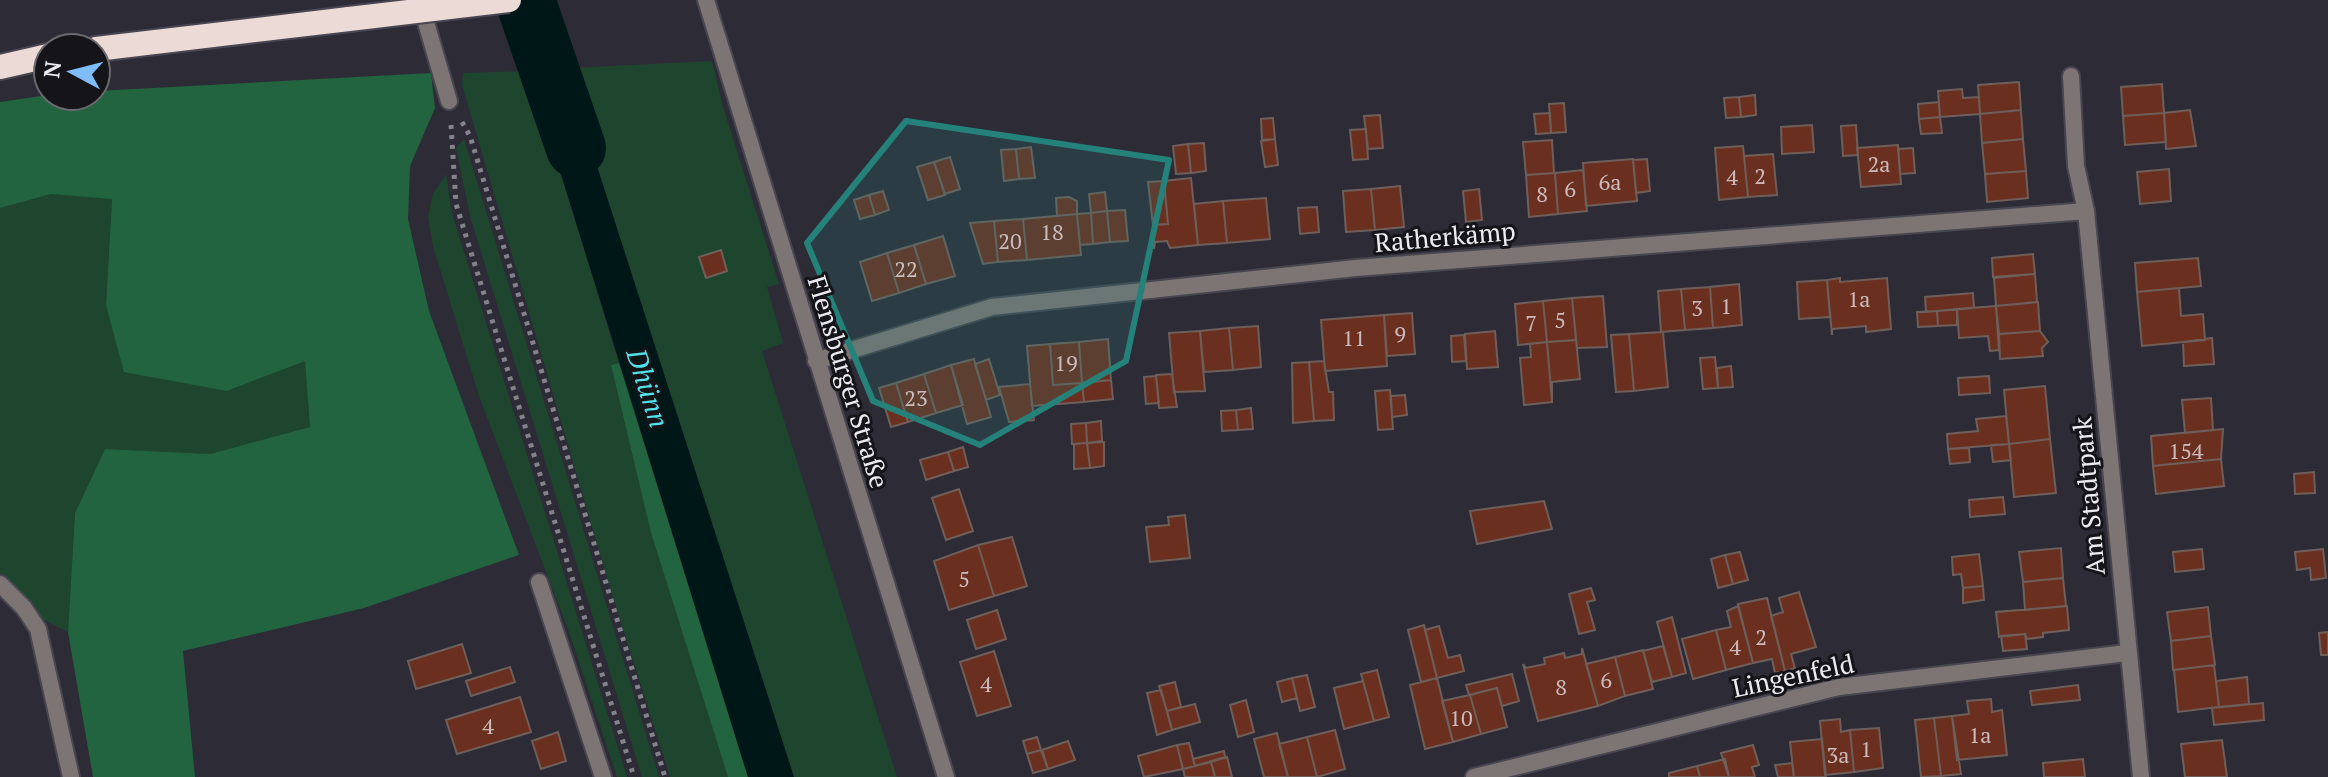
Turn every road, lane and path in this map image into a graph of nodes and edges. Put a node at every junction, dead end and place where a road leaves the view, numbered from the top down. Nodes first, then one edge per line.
1 (420, 0) edge
2 (509, 0) edge
3 (706, 0) edge
4 (112, 47) edge
5 (32, 60) edge
6 (0, 67) edge
7 (2071, 76) dead end
8 (449, 101) junction
9 (2086, 211) junction
10 (816, 361) junction
11 (539, 582) dead end
12 (0, 584) edge
13 (2127, 653) junction
14 (71, 777) edge
15 (603, 777) edge
16 (634, 777) edge
17 (665, 777) edge
18 (946, 777) edge
19 (1474, 777) edge
20 (2141, 777) edge

1 - 8 street
2 - 4 highway, bridge
3 - 10 street, Flensburger Straße
5 - 6 highway
7 - 9 street, Am Stadtpark
8 - 16 path
8 - 17 path
9 - 10 street, Ratherkämp
9 - 13 street, Am Stadtpark
10 - 18 street, Flensburger Straße
11 - 15 street
12 - 14 street
13 - 19 street, Lingenfeld
13 - 20 street, Am Stadtpark

